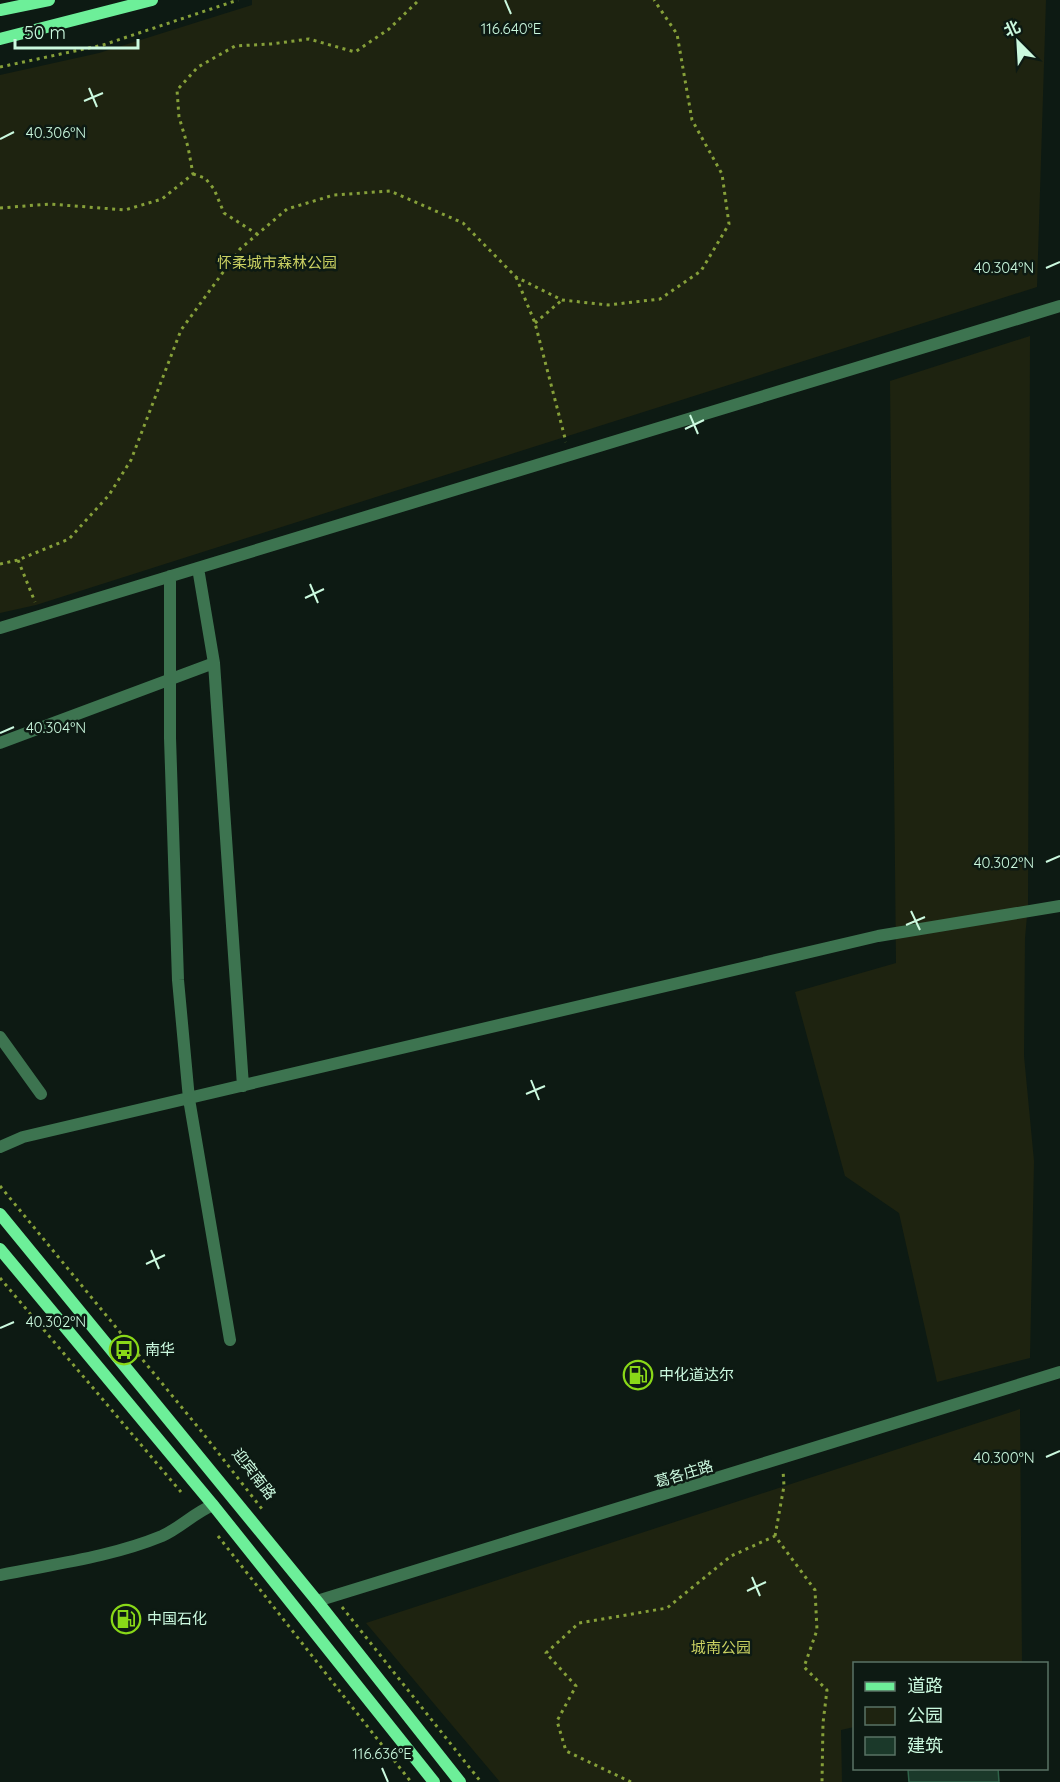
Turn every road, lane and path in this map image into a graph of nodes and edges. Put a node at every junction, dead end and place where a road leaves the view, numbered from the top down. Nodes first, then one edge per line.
1 (49, 0) edge
2 (152, 0) edge
3 (238, 0) edge
4 (419, 0) edge
5 (654, 0) edge
6 (0, 10) edge
7 (0, 39) edge
8 (0, 67) edge
9 (193, 174) junction
10 (0, 208) edge
11 (257, 234) junction
12 (516, 277) junction
13 (562, 300) junction
14 (1060, 306) edge
15 (535, 323) junction
16 (567, 456) junction
17 (18, 560) junction
18 (0, 564) edge
19 (198, 568) junction
20 (170, 576) junction
21 (42, 615) junction
22 (0, 628) edge
23 (214, 663) junction
24 (170, 678) junction
25 (0, 742) edge
26 (1060, 906) edge
27 (0, 1037) edge
28 (243, 1086) junction
29 (41, 1094) dead end
30 (189, 1099) junction
31 (0, 1147) edge
32 (0, 1186) edge
33 (0, 1214) edge
34 (0, 1249) edge
35 (0, 1278) edge
36 (230, 1340) dead end
37 (1060, 1372) edge
38 (783, 1459) junction
39 (213, 1505) junction
40 (198, 1511) junction
41 (266, 1514) dead end
42 (775, 1536) junction
43 (0, 1575) edge
44 (334, 1597) junction
45 (317, 1601) junction
46 (411, 1782) edge
47 (434, 1782) edge
48 (460, 1782) edge
49 (481, 1782) edge
50 (631, 1782) edge
51 (822, 1782) edge

1 - 6 main road
2 - 7 main road
3 - 8 path
4 - 9 path
5 - 13 path
9 - 10 path
9 - 11 path
11 - 12 path
11 - 17 path
12 - 13 path
12 - 15 path
13 - 15 path
14 - 16 street
15 - 16 path
16 - 19 street
17 - 18 path
17 - 21 path
19 - 20 street
19 - 23 street
20 - 21 street
20 - 24 street
21 - 22 street
23 - 24 street
23 - 28 street
24 - 25 street
24 - 30 street
26 - 28 street
27 - 29 street
28 - 30 street
30 - 31 street
30 - 36 street
32 - 41 path, 迎宾南路
33 - 45 main road, 迎宾南路
34 - 39 main road
35 - 40 path
37 - 38 street, 葛各庄路
38 - 42 path
38 - 44 street, 葛各庄路
39 - 40 street
39 - 47 main road
40 - 43 street
40 - 46 path
42 - 50 path
42 - 51 path
44 - 45 street, 葛各庄路
44 - 49 path
45 - 48 main road, 迎宾南路

